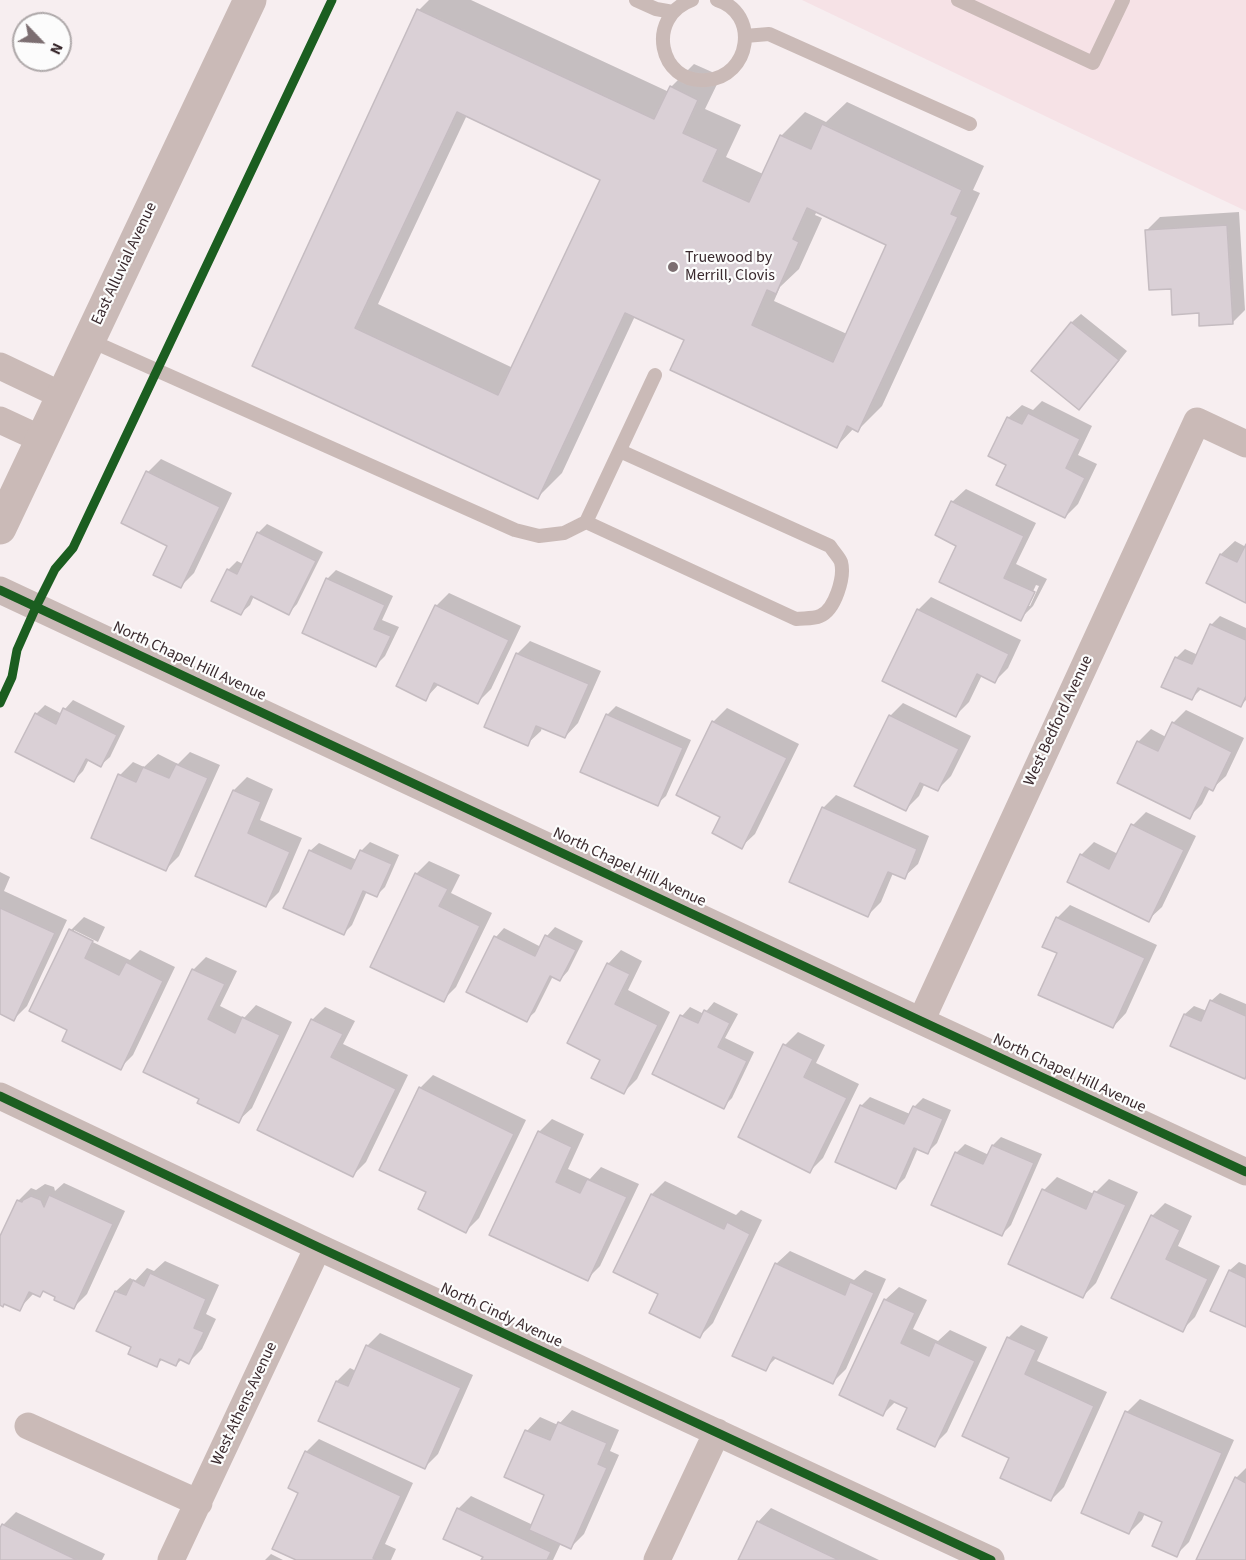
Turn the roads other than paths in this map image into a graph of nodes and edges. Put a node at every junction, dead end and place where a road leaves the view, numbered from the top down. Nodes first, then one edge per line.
1 (250, 0) edge
2 (636, 0) edge
3 (692, 0) edge
4 (717, 0) edge
5 (958, 0) edge
6 (1123, 0) edge
7 (673, 12) junction
8 (745, 36) junction
9 (970, 124) dead end
10 (89, 340) junction
11 (0, 366) edge
12 (655, 375) dead end
13 (63, 396) junction
14 (0, 420) edge
15 (42, 440) junction
16 (1246, 444) edge
17 (620, 451) junction
18 (586, 522) junction
19 (0, 528) edge
20 (0, 590) edge
21 (921, 1022) junction
22 (0, 1096) edge
23 (1246, 1172) edge
24 (318, 1248) junction
25 (28, 1426) dead end
26 (717, 1432) junction
27 (199, 1503) junction
28 (171, 1560) edge
29 (657, 1560) edge
30 (991, 1560) edge

1 - 10 street, East Alluvial Avenue
2 - 7 lane
3 - 7 lane
4 - 8 lane
5 - 6 lane
7 - 8 lane
8 - 9 lane
10 - 13 street, East Alluvial Avenue
10 - 18 lane
11 - 13 street
12 - 17 lane
13 - 15 street, East Alluvial Avenue
14 - 15 street
15 - 19 street, East Alluvial Avenue
16 - 21 street, West Bedford Avenue
17 - 18 lane
17 - 18 lane
20 - 21 street, North Chapel Hill Avenue
21 - 23 street, North Chapel Hill Avenue
22 - 24 street, North Cindy Avenue
24 - 26 street, North Cindy Avenue
24 - 27 street, West Athens Avenue
25 - 27 street
26 - 29 street
26 - 30 street, North Cindy Avenue
27 - 28 street, West Athens Avenue

